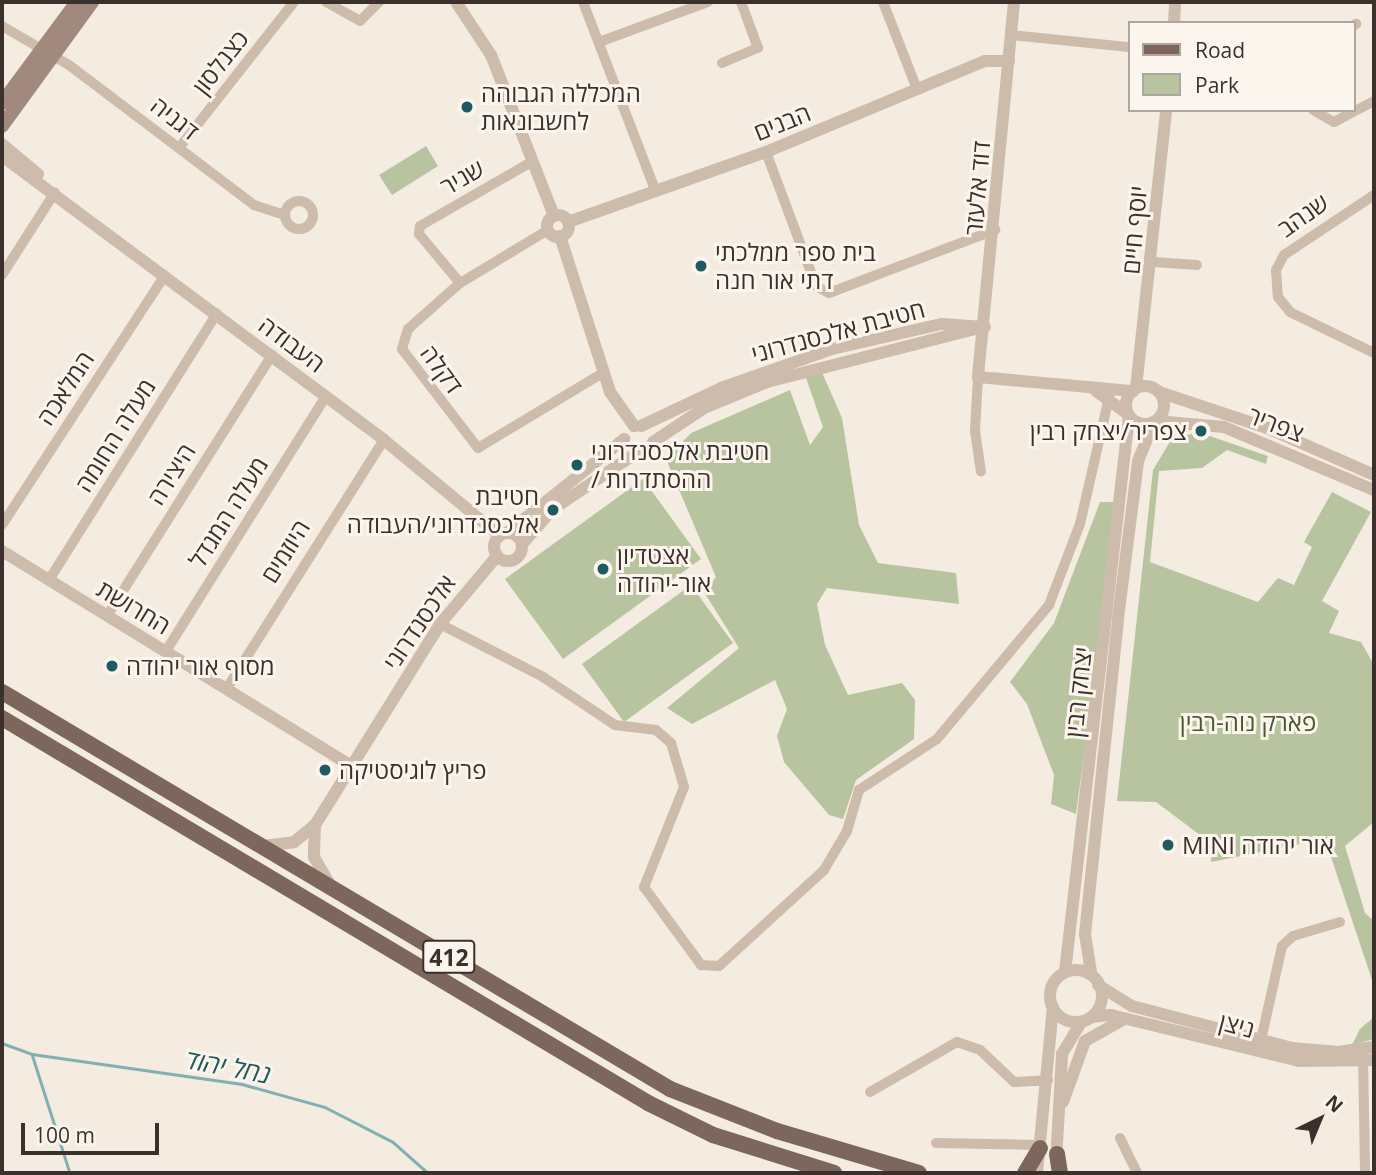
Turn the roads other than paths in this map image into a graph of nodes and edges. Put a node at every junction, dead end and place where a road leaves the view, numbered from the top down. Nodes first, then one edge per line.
1 (77, 2) edge
2 (92, 2) edge
3 (294, 2) edge
4 (326, 2) edge
5 (379, 2) edge
6 (456, 2) edge
7 (583, 2) edge
8 (708, 2) edge
9 (741, 2) edge
10 (883, 2) edge
11 (1014, 2) edge
12 (1177, 2) edge
13 (1175, 20) edge
14 (2, 26) edge
15 (1012, 35) junction
16 (599, 42) junction
17 (1128, 47) edge
18 (46, 54) junction
19 (1009, 61) junction
20 (722, 63) dead end
21 (916, 89) junction
22 (1374, 101) edge
23 (2, 103) edge
24 (1355, 111) edge
25 (1166, 112) edge
26 (1316, 112) edge
27 (1353, 112) edge
28 (2, 125) edge
29 (2, 144) edge
30 (179, 148) junction
31 (766, 152) junction
32 (2, 156) edge
33 (533, 161) junction
34 (655, 190) junction
35 (55, 192) junction
36 (1374, 195) edge
37 (285, 215) dead end
38 (554, 216) junction
39 (568, 222) junction
40 (995, 230) junction
41 (554, 233) junction
42 (1153, 262) junction
43 (1197, 265) dead end
44 (2, 275) edge
45 (165, 275) junction
46 (460, 283) junction
47 (216, 313) junction
48 (985, 327) junction
49 (1145, 353) junction
50 (1374, 353) edge
51 (272, 355) junction
52 (603, 373) junction
53 (978, 377) junction
54 (1135, 389) junction
55 (1158, 392) junction
56 (1111, 393) junction
57 (326, 396) junction
58 (1128, 415) junction
59 (1155, 421) junction
60 (631, 431) junction
61 (384, 440) junction
62 (653, 442) junction
63 (635, 454) junction
64 (981, 472) dead end
65 (1374, 475) edge
66 (1374, 490) edge
67 (2, 525) edge
68 (504, 534) junction
69 (522, 544) junction
70 (2, 551) edge
71 (497, 556) junction
72 (48, 580) junction
73 (107, 616) junction
74 (440, 624) junction
75 (166, 651) junction
76 (227, 688) junction
77 (2, 692) edge
78 (2, 718) edge
79 (351, 766) junction
80 (315, 825) junction
81 (263, 846) junction
82 (330, 886) junction
83 (1340, 922) dead end
84 (1065, 972) junction
85 (1091, 972) junction
86 (1098, 985) junction
87 (1053, 1006) junction
88 (1129, 1019) junction
89 (1086, 1021) junction
90 (1261, 1040) junction
91 (1369, 1055) edge
92 (1048, 1080) junction
93 (870, 1092) dead end
94 (1057, 1129) junction
95 (1120, 1138) dead end
96 (936, 1143) dead end
97 (1040, 1146) junction
98 (1057, 1154) joint
99 (834, 1173) edge
100 (919, 1173) edge
101 (1024, 1173) edge
102 (1037, 1173) edge
103 (1058, 1173) edge
104 (1137, 1173) edge
105 (1365, 1173) edge

1 - 18 main road
2 - 18 main road
3 - 30 street, כצנלסון
4 - 5 street
6 - 33 street
7 - 16 street
8 - 16 street
9 - 20 street
10 - 21 street
11 - 15 street, דוד אלעזר
12 - 13 street
14 - 18 street, דגניה
15 - 17 street
15 - 19 street, דוד אלעזר
16 - 34 street
18 - 23 main road
18 - 28 main road
18 - 30 street, דגניה
19 - 21 street, הבנים
19 - 40 street, דוד אלעזר
21 - 31 street, הבנים
22 - 24 street
25 - 42 street, יוסף חיים
26 - 27 street
29 - 35 street, העבודה
30 - 37 street, דגניה
31 - 34 street, הבנים
31 - 40 street
32 - 35 street, העבודה
33 - 38 street
33 - 46 street, שניר
34 - 39 street, הבנים
35 - 44 street
35 - 45 street, העבודה
36 - 50 street, שנהב
38 - 39 street
38 - 41 street
39 - 41 street
40 - 48 street, דוד אלעזר
41 - 46 street, דקלה
41 - 52 street
42 - 43 street
42 - 49 street, יוסף חיים
45 - 47 street, העבודה
45 - 67 street, המלאכה
46 - 52 street, דקלה
47 - 51 street, העבודה
47 - 72 street, מעלה החומה
48 - 53 street, דוד אלעזר
48 - 60 street, חטיבת אלכסנדרוני
48 - 62 street, חטיבת אלכסנדרוני
49 - 54 street, יוסף חיים
49 - 55 street, יוסף חיים
51 - 57 street, העבודה
51 - 73 street, היצירה
52 - 60 street
53 - 56 street
53 - 64 street
54 - 55 street, צפריר
54 - 56 street
54 - 58 street, יצחק רבין
55 - 59 street, יצחק רבין
55 - 65 street, צפריר
56 - 58 street
56 - 74 street
57 - 61 street, העבודה
57 - 75 street, מעלה המגדל
58 - 59 street, צפריר
58 - 84 street, יצחק רבין
59 - 66 street, צפריר
59 - 85 street, יצחק רבין
60 - 62 street
60 - 63 street
60 - 68 street, חטיבת אלכסנדרוני
61 - 68 street, העבודה
61 - 76 street, היוזמים
62 - 63 street
63 - 69 street
68 - 69 street, העבודה
68 - 71 street
69 - 71 street
70 - 72 street, החרושת
71 - 74 street, אלכסנדרוני
72 - 73 street, החרושת
73 - 75 street, החרושת
74 - 79 street, אלכסנדרוני
75 - 76 street, החרושת
76 - 79 street, החרושת
77 - 81 main road, 412
78 - 99 main road, 412
79 - 80 street
80 - 81 street
80 - 82 street
81 - 82 main road, 412
82 - 100 main road, 412
83 - 90 street
84 - 85 street
84 - 87 street
85 - 86 street
86 - 89 street
86 - 90 street, ניצן
87 - 89 street
87 - 92 street
88 - 89 street, ניצן
88 - 91 street, ניצן
88 - 94 street
89 - 94 street
90 - 91 street, ניצן
91 - 105 street
92 - 93 street
92 - 97 street
94 - 98 street
95 - 104 street
96 - 97 street
97 - 101 main road
97 - 102 street
98 - 103 main road

